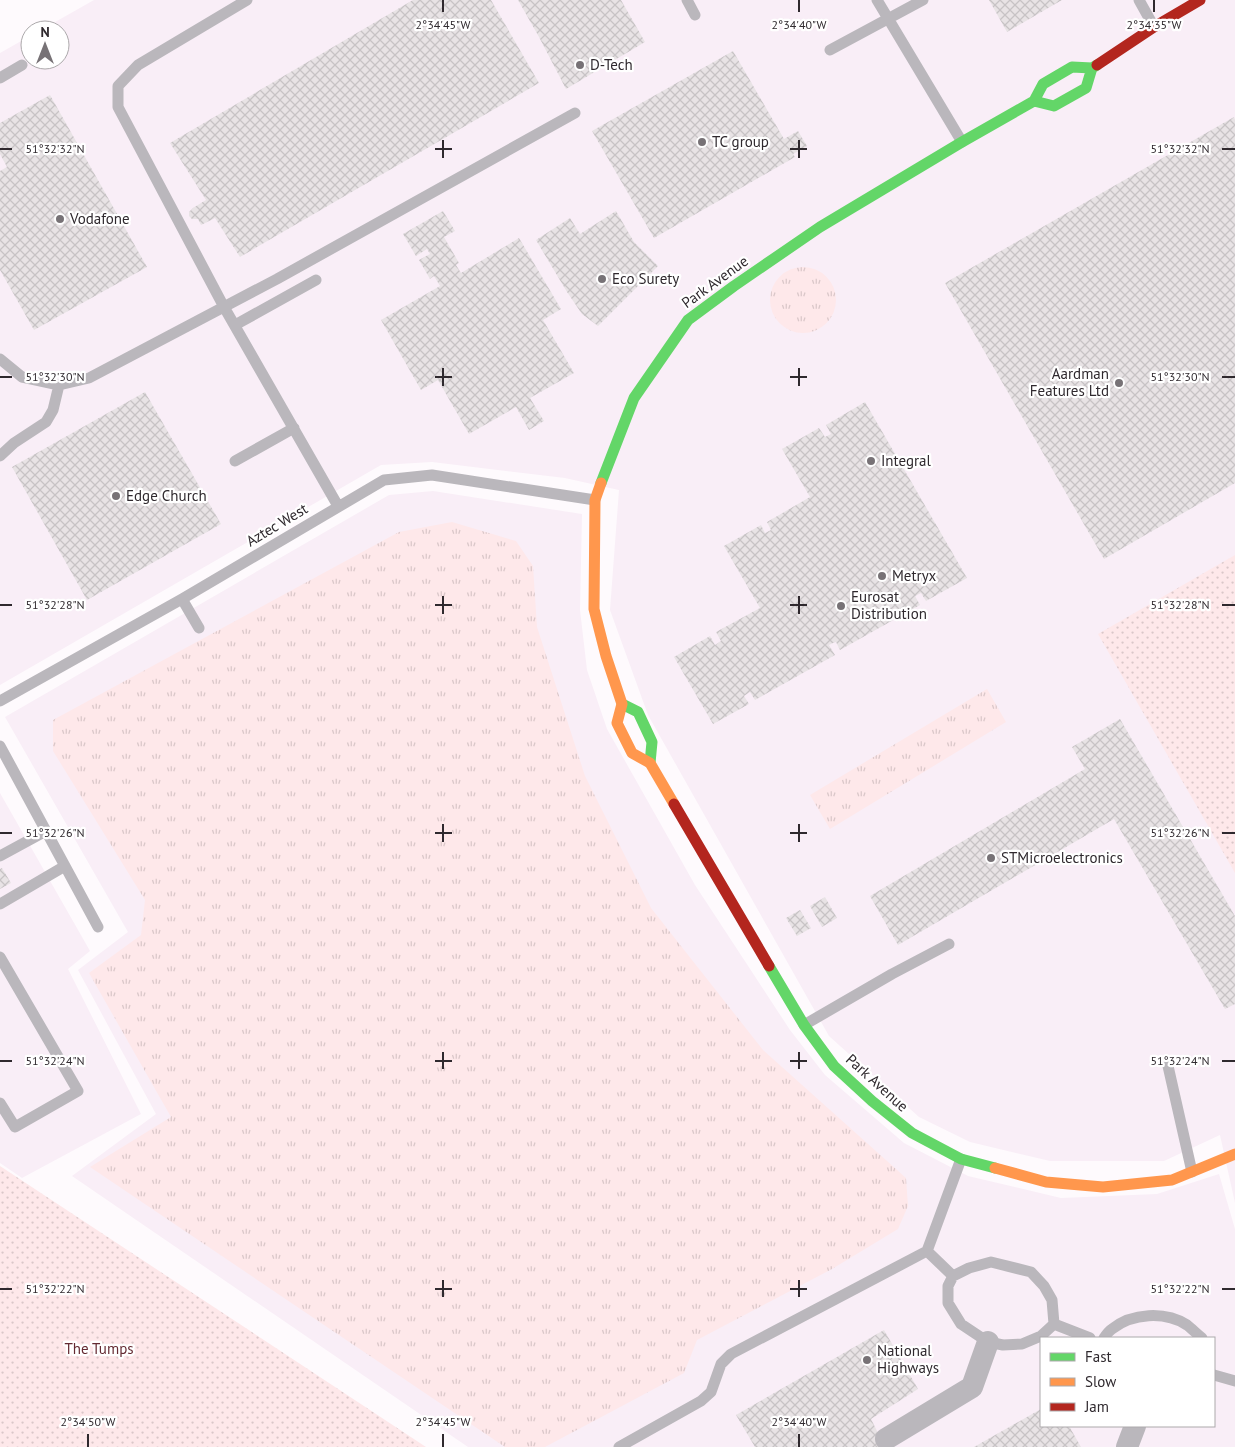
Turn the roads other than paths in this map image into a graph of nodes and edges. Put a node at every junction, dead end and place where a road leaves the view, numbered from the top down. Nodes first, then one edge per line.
1 (247, 0) edge
2 (687, 0) edge
3 (877, 0) edge
4 (923, 0) edge
5 (1139, 0) edge
6 (1200, 0) edge
7 (695, 15) dead end
8 (888, 18) junction
9 (1154, 27) junction
10 (830, 50) dead end
11 (20, 66) edge
12 (1092, 68) junction
13 (0, 78) edge
14 (1034, 101) junction
15 (575, 113) dead end
16 (962, 142) junction
17 (316, 280) dead end
18 (224, 307) junction
19 (235, 325) junction
20 (0, 359) edge
21 (59, 385) junction
22 (294, 428) junction
23 (0, 456) edge
24 (235, 461) dead end
25 (595, 500) junction
26 (338, 506) junction
27 (182, 599) junction
28 (199, 628) dead end
29 (0, 701) edge
30 (622, 704) junction
31 (0, 746) edge
32 (650, 763) junction
33 (46, 830) junction
34 (0, 856) edge
35 (65, 866) junction
36 (0, 904) edge
37 (98, 926) dead end
38 (949, 944) dead end
39 (0, 957) edge
40 (804, 1025) junction
41 (1168, 1066) dead end
42 (0, 1103) edge
43 (1235, 1154) edge
44 (961, 1159) junction
45 (1192, 1172) junction
46 (927, 1251) junction
47 (953, 1276) junction
48 (1054, 1324) junction
49 (1087, 1337) edge
50 (1105, 1337) edge
51 (1201, 1337) edge
52 (988, 1342) junction
53 (1215, 1374) edge
54 (1235, 1381) edge
55 (1135, 1427) edge
56 (886, 1439) dead end
57 (619, 1447) edge
58 (1127, 1447) edge

1 - 18 lane
2 - 7 lane
3 - 8 lane
4 - 8 lane
5 - 9 lane
6 - 9 street
8 - 10 lane
8 - 16 lane
9 - 12 street
11 - 13 lane
12 - 14 street, Park Avenue
12 - 14 street
14 - 16 street, Park Avenue
15 - 18 lane
16 - 25 street, Park Avenue
17 - 19 lane
18 - 19 lane
18 - 21 lane
19 - 22 lane
20 - 21 lane
21 - 23 lane
22 - 24 lane
22 - 26 lane
25 - 26 lane, Aztec West
25 - 30 street, Park Avenue
26 - 27 lane, Aztec West
27 - 28 lane
27 - 29 lane, Aztec West
30 - 32 street
30 - 32 street, Park Avenue
31 - 33 lane
32 - 40 street, Park Avenue
33 - 34 lane
33 - 35 lane
35 - 36 lane
35 - 37 lane
38 - 40 lane
39 - 42 lane
40 - 44 street, Park Avenue
41 - 45 lane
43 - 45 street, Park Avenue
44 - 45 street, Park Avenue
44 - 46 lane
46 - 47 lane
46 - 57 lane
47 - 48 lane
47 - 52 lane
48 - 49 lane
48 - 52 lane
50 - 51 lane
52 - 56 street
53 - 54 lane
55 - 58 street

